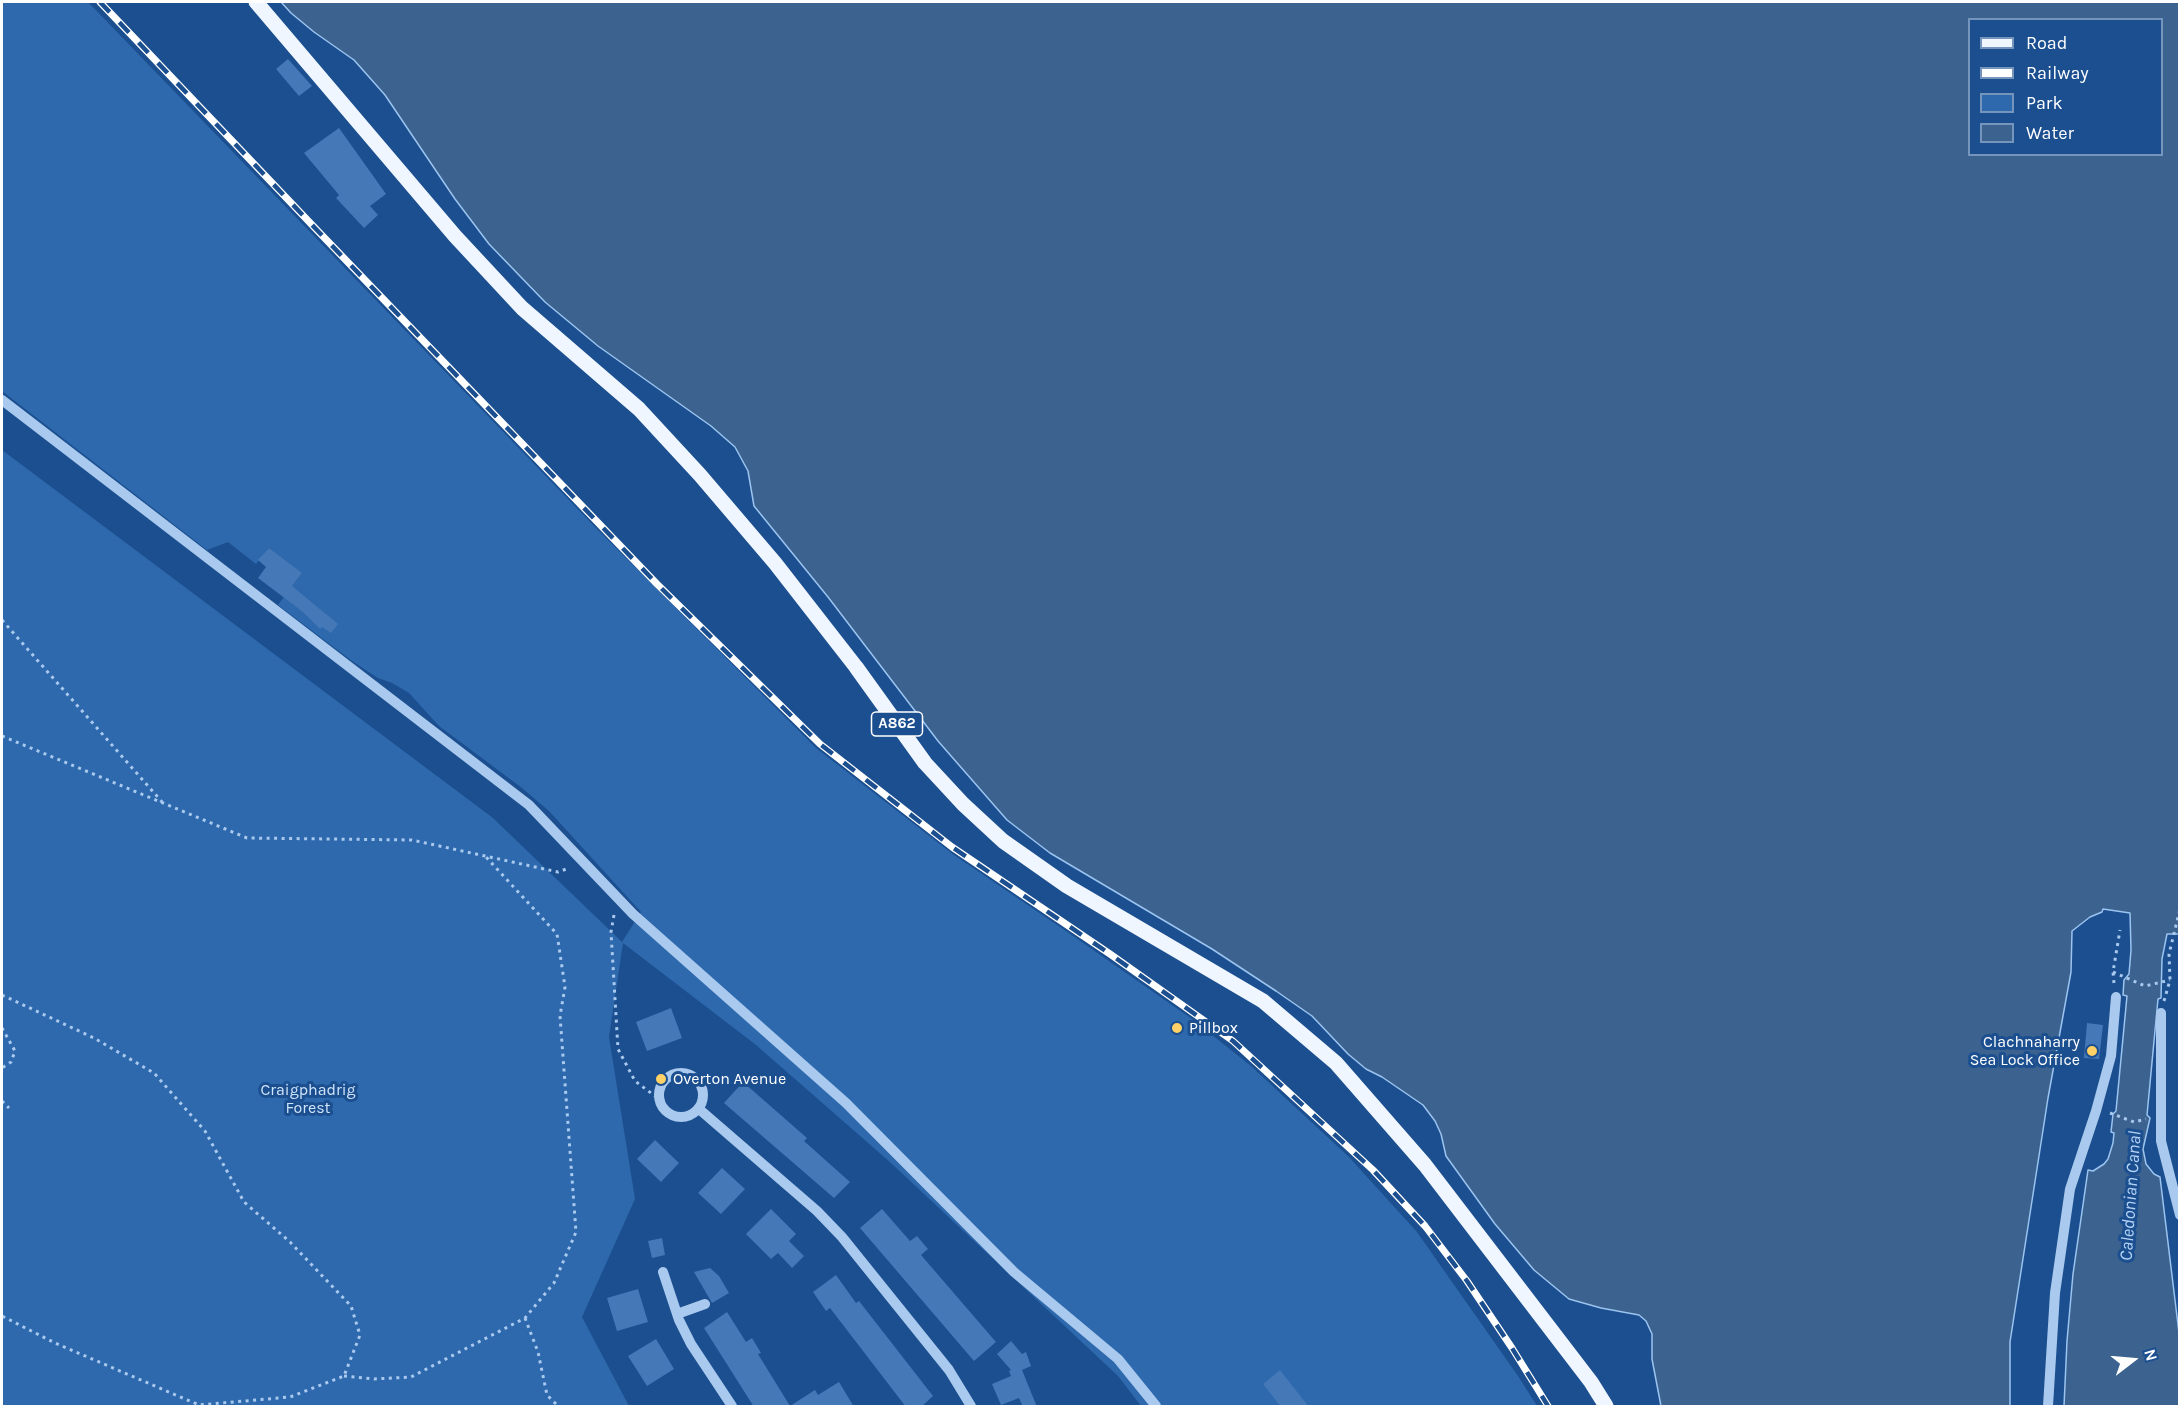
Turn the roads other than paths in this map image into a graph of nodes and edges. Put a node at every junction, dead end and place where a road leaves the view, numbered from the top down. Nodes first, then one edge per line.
1 (256, 2) edge
2 (2, 400) edge
3 (2115, 997) road end
4 (2161, 1013) road end
5 (699, 1109) junction
6 (2180, 1215) edge
7 (663, 1272) dead end
8 (705, 1304) dead end
9 (677, 1314) junction
10 (732, 1407) edge
11 (971, 1407) edge
12 (1156, 1407) edge
13 (1606, 1407) edge
14 (2049, 1407) edge

1 - 13 main road, A862
2 - 12 street
3 - 14 street
4 - 6 street
5 - 5 street
5 - 11 street
7 - 9 street
8 - 9 street
9 - 10 street

